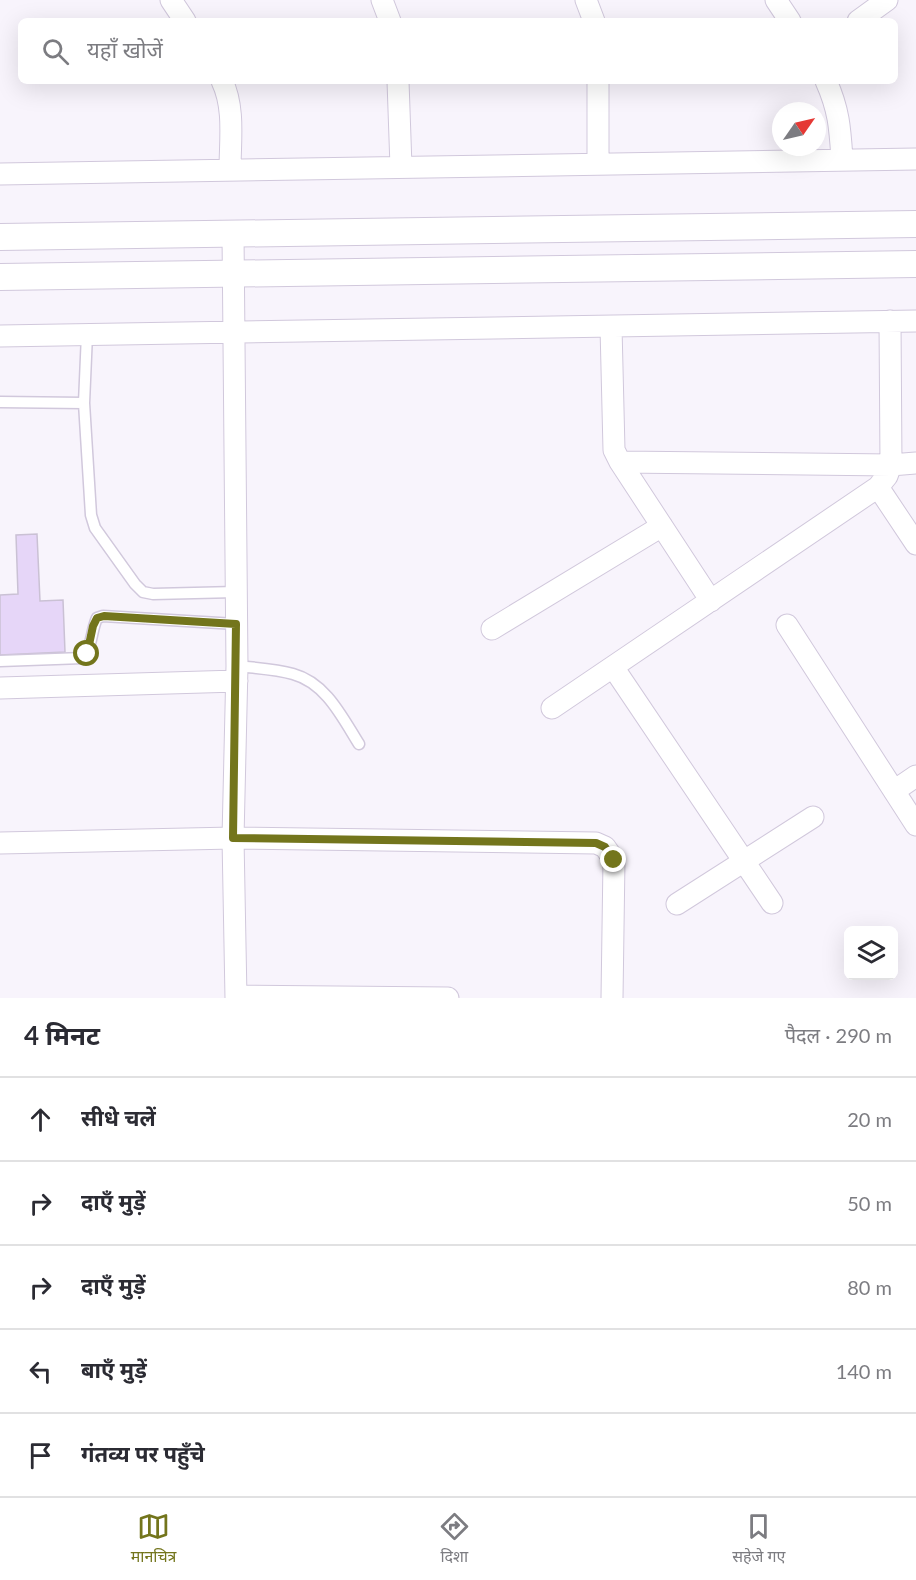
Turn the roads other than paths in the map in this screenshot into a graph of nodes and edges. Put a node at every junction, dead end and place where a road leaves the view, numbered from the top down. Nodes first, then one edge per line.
1 (171, 0) edge
2 (382, 0) edge
3 (586, 0) edge
4 (776, 0) edge
5 (887, 0) edge
6 (183, 18) edge
7 (389, 18) edge
8 (593, 18) edge
9 (788, 18) edge
10 (862, 18) edge
11 (223, 84) edge
12 (398, 84) edge
13 (598, 84) edge
14 (827, 84) edge
15 (842, 159) junction
16 (916, 159) edge
17 (598, 164) junction
18 (401, 167) junction
19 (230, 170) junction
20 (0, 174) edge
21 (916, 225) edge
22 (233, 234) junction
23 (0, 237) edge
24 (916, 264) edge
25 (234, 274) junction
26 (0, 277) edge
27 (890, 321) junction
28 (916, 321) edge
29 (611, 327) junction
30 (233, 331) junction
31 (87, 334) junction
32 (0, 336) edge
33 (0, 402) edge
34 (84, 403) junction
35 (620, 462) junction
36 (916, 463) edge
37 (891, 465) junction
38 (878, 488) junction
39 (662, 526) junction
40 (916, 544) edge
41 (236, 592) junction
42 (711, 601) junction
43 (236, 624) junction
44 (787, 625) dead end
45 (492, 629) dead end
46 (0, 661) edge
47 (614, 666) junction
48 (237, 674) junction
49 (0, 688) edge
50 (552, 708) dead end
51 (359, 744) dead end
52 (916, 776) edge
53 (894, 791) junction
54 (813, 817) dead end
55 (916, 825) edge
56 (233, 838) junction
57 (0, 843) edge
58 (744, 862) junction
59 (772, 903) dead end
60 (677, 904) dead end
61 (236, 997) edge
62 (448, 998) edge
63 (612, 998) edge

1 - 6 street
2 - 7 street
3 - 8 street
4 - 9 street
5 - 10 street
11 - 19 street
12 - 18 street
13 - 17 street
14 - 15 street
15 - 16 street
15 - 17 street
17 - 18 street
18 - 19 street
19 - 20 street
21 - 22 street
22 - 23 street
22 - 25 street
24 - 25 street
25 - 26 street
25 - 30 street
27 - 28 street
27 - 29 street
27 - 37 street
29 - 30 street
29 - 35 street
30 - 31 street
30 - 41 street
31 - 32 street
31 - 34 lane
33 - 34 lane
34 - 41 lane
35 - 37 street
35 - 39 street
36 - 37 street
37 - 38 street
38 - 40 street
38 - 42 street
39 - 42 street
39 - 45 street
41 - 43 street
42 - 47 street
43 - 46 lane
43 - 48 street
44 - 53 street
47 - 50 street
47 - 58 street
48 - 49 street
48 - 51 lane
48 - 56 street
52 - 53 street
53 - 55 street
54 - 58 street
56 - 57 street
56 - 61 street
56 - 63 street
58 - 59 street
58 - 60 street
61 - 62 street

